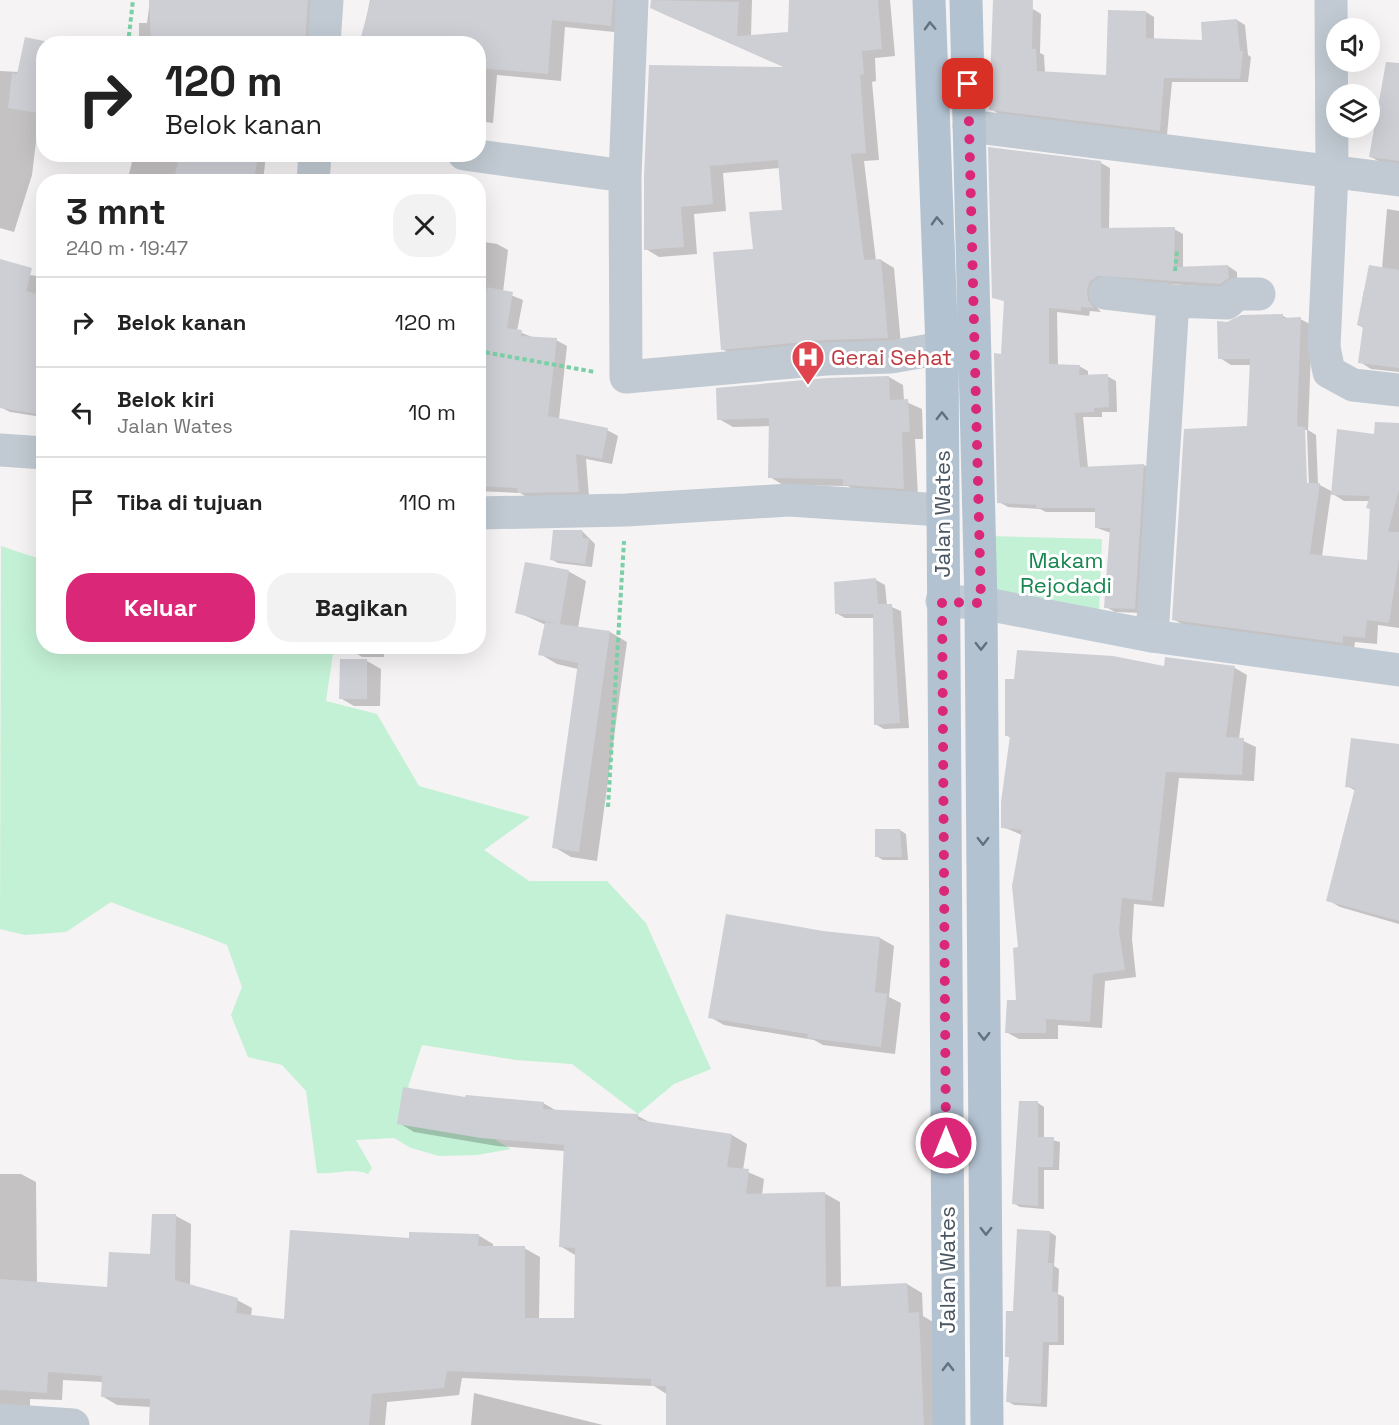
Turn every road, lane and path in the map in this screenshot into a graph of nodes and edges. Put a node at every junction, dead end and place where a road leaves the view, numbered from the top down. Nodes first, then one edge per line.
1 (133, 0) edge
2 (327, 0) edge
3 (632, 0) edge
4 (929, 0) edge
5 (966, 0) edge
6 (1331, 0) edge
7 (129, 36) edge
8 (325, 36) edge
9 (969, 126) junction
10 (486, 157) edge
11 (1332, 173) junction
12 (625, 176) junction
13 (1399, 180) edge
14 (1105, 292) dead end
15 (1259, 294) dead end
16 (1173, 301) junction
17 (942, 348) junction
18 (486, 352) edge
19 (626, 377) junction
20 (1399, 390) edge
21 (0, 450) edge
22 (36, 452) edge
23 (626, 510) junction
24 (941, 510) junction
25 (486, 513) edge
26 (942, 602) junction
27 (981, 603) junction
28 (1152, 636) junction
29 (1399, 670) edge
30 (608, 807) dead end
31 (0, 1420) edge
32 (73, 1425) edge
33 (949, 1425) edge
34 (987, 1425) edge

1 - 7 path
2 - 8 street
3 - 12 street
17 -> 4 main road, Jalan Wates
5 - 9 main road, Jalan Wates
6 - 11 street
9 - 11 street
9 - 27 main road, Jalan Wates
10 - 12 street
11 - 13 street
11 - 20 street
12 - 19 street
14 - 16 street
15 - 16 street
16 - 28 street
17 - 19 street
24 -> 17 main road, Jalan Wates
18 - 19 path
21 - 22 street
23 - 24 street
23 - 25 street
23 - 30 path
24 - 26 main road, Jalan Wates
26 - 27 street
33 -> 26 main road, Jalan Wates
27 - 28 street
27 -> 34 main road, Jalan Wates
28 - 29 street
31 - 32 street

